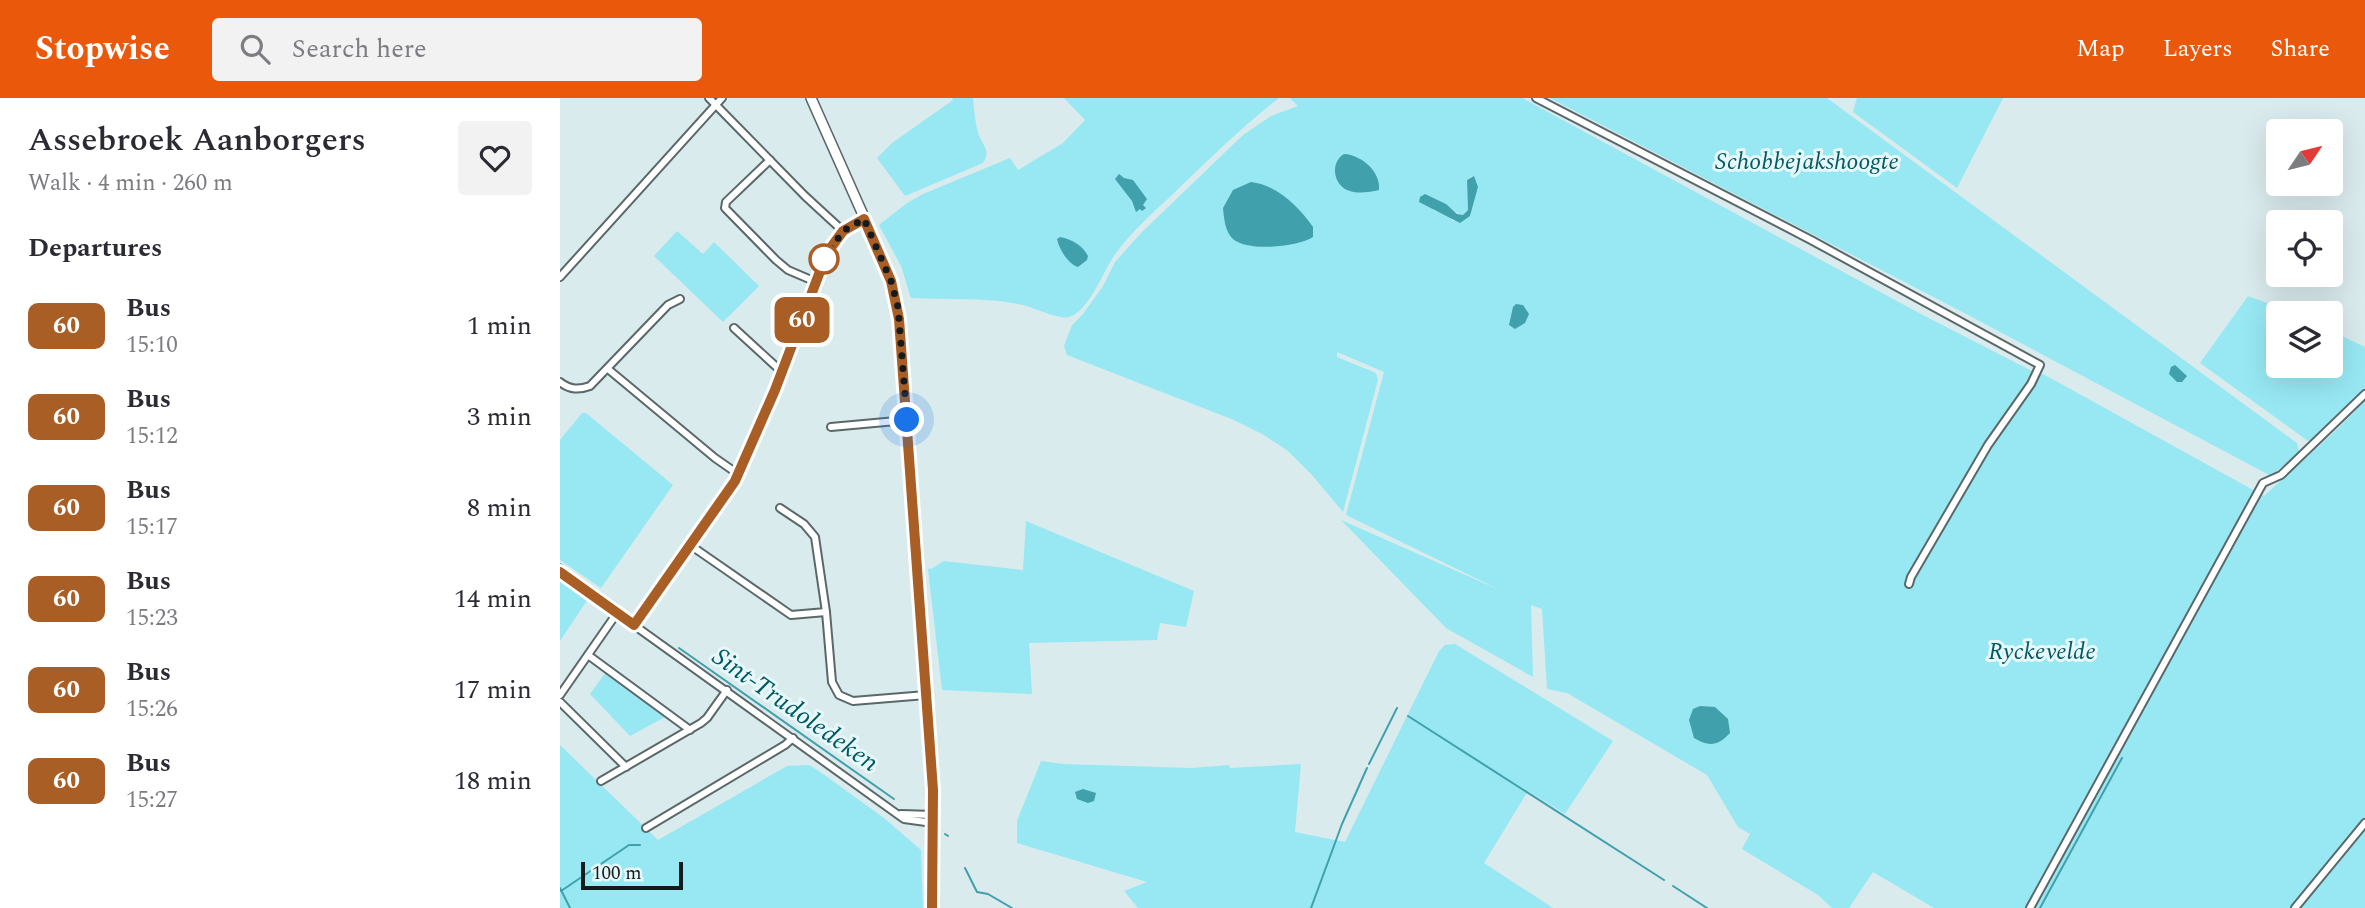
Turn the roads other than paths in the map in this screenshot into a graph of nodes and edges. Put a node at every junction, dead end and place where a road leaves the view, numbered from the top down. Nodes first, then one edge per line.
1 (709, 98) edge
2 (722, 98) edge
3 (811, 98) edge
4 (1536, 98) edge
5 (715, 105) junction
6 (770, 160) junction
7 (864, 219) junction
8 (843, 231) junction
9 (560, 277) edge
10 (816, 282) junction
11 (680, 299) dead end
12 (734, 328) dead end
13 (608, 369) junction
14 (782, 372) junction
15 (560, 382) edge
16 (2365, 394) edge
17 (907, 420) junction
18 (831, 427) dead end
19 (738, 474) junction
20 (780, 508) dead end
21 (690, 545) junction
22 (560, 572) edge
23 (1909, 584) dead end
24 (826, 612) junction
25 (617, 613) junction
26 (634, 625) junction
27 (588, 655) junction
28 (727, 690) junction
29 (560, 695) edge
30 (926, 695) junction
31 (560, 702) edge
32 (690, 730) junction
33 (793, 738) junction
34 (626, 767) junction
35 (601, 781) dead end
36 (933, 819) junction
37 (2365, 823) edge
38 (646, 828) dead end
39 (932, 908) edge
40 (2030, 908) edge
41 (2295, 908) edge

1 - 5 street
2 - 5 street
3 - 7 main road
4 - 23 street
5 - 6 street
5 - 9 street
6 - 8 street
6 - 10 street
7 - 8 street
7 - 17 main road
8 - 10 street
10 - 14 street
11 - 13 street
12 - 14 street
13 - 15 street
13 - 19 street
14 - 19 street
16 - 40 street
17 - 18 street
17 - 30 main road
19 - 21 street
20 - 24 street
21 - 24 street
21 - 26 street
22 - 25 street
24 - 30 street
25 - 26 street
25 - 27 street
26 - 28 street
27 - 29 street
27 - 32 street
28 - 32 street
28 - 33 street
30 - 36 main road
31 - 34 street
32 - 34 street
33 - 36 street
33 - 38 street
34 - 35 street
36 - 39 main road
37 - 41 street

